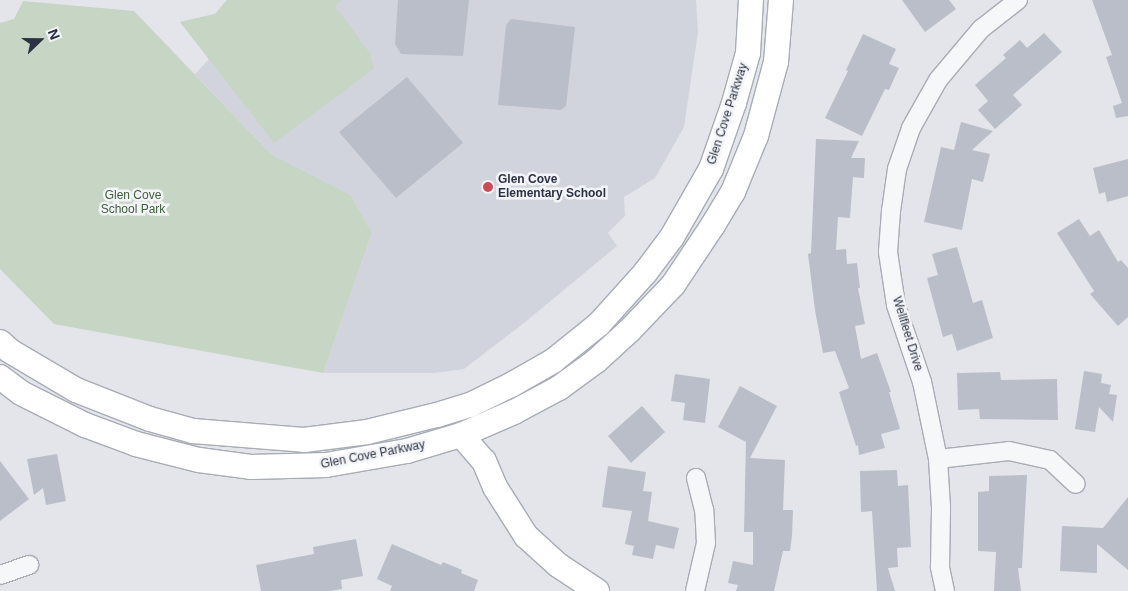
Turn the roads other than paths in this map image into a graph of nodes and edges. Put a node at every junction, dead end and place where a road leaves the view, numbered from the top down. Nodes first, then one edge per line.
1 (751, 0) edge
2 (781, 0) edge
3 (1007, 3) edge
4 (3, 353) edge
5 (0, 377) edge
6 (471, 431) junction
7 (938, 458) junction
8 (696, 478) dead end
9 (1076, 484) dead end
10 (30, 564) dead end
11 (0, 575) edge
12 (597, 591) edge
13 (695, 591) edge
14 (945, 591) edge

1 - 4 main road, Glen Cove Parkway
2 - 6 main road, Glen Cove Parkway
3 - 7 street, Wellfleet Drive
5 - 6 main road, Glen Cove Parkway
6 - 12 main road
7 - 9 street
7 - 14 street, Wellfleet Drive
8 - 13 street
10 - 11 street

